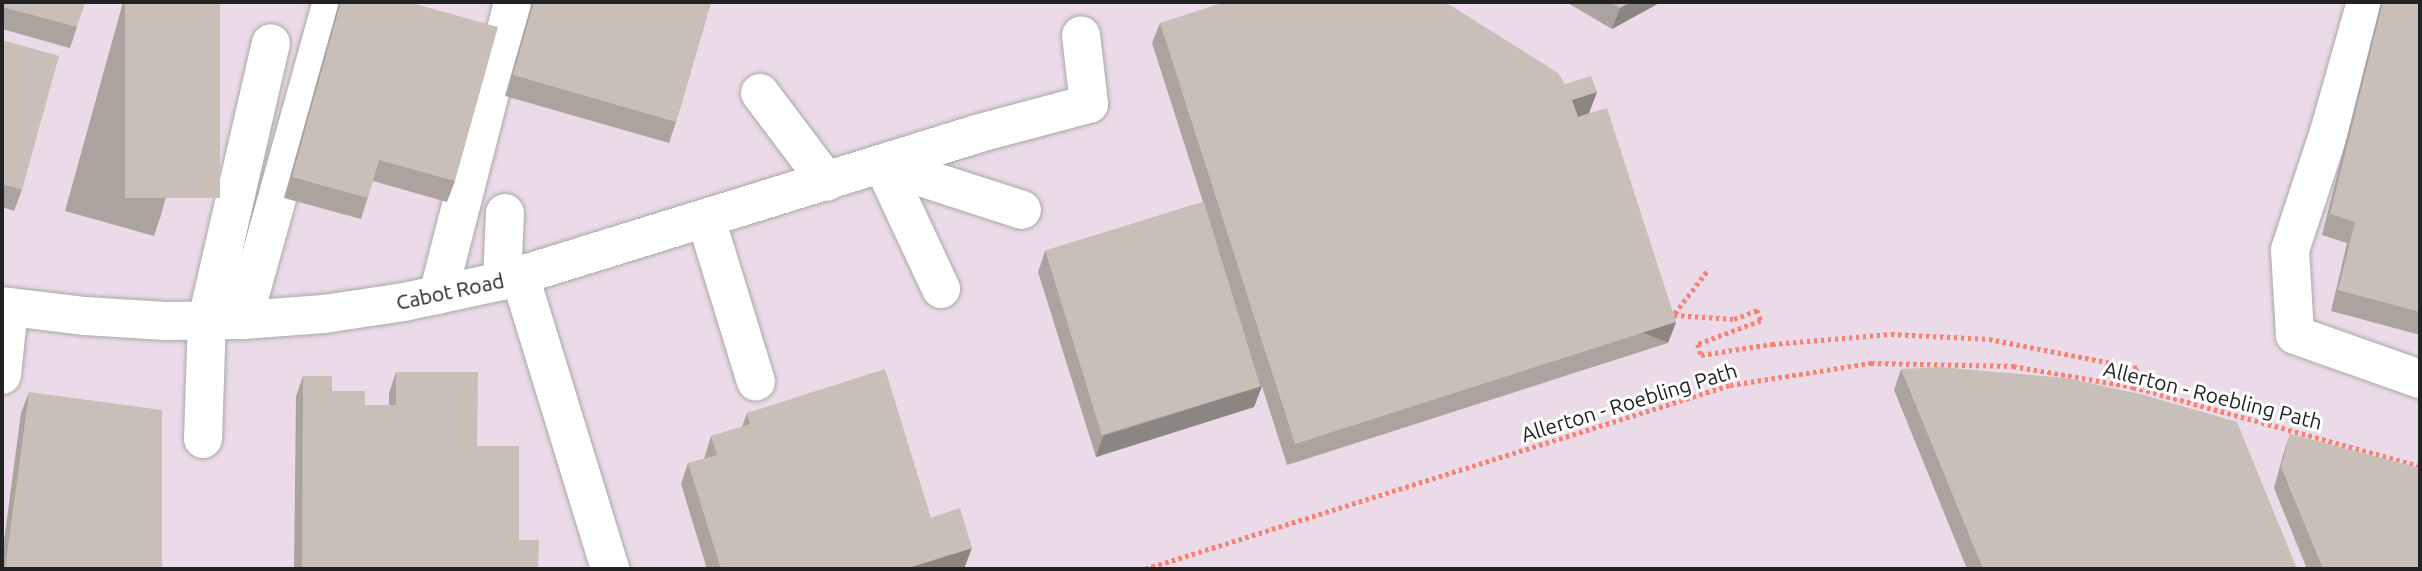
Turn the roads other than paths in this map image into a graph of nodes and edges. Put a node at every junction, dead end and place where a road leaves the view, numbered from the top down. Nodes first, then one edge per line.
1 (332, 2) edge
2 (2366, 2) edge
3 (512, 7) dead end
4 (1081, 35) dead end
5 (271, 43) dead end
6 (760, 93) dead end
7 (883, 165) junction
8 (827, 182) junction
9 (1021, 210) dead end
10 (505, 214) dead end
11 (706, 219) junction
12 (511, 279) junction
13 (941, 289) dead end
14 (438, 295) junction
15 (5, 306) edge
16 (225, 320) junction
17 (2, 375) edge
18 (2420, 379) edge
19 (755, 382) dead end
20 (202, 439) dead end
21 (610, 569) edge

1 - 16 street
2 - 18 street
3 - 14 street
4 - 7 street, Cabot Road
5 - 16 street
6 - 8 street
7 - 8 street, Cabot Road
7 - 9 street
7 - 13 street
8 - 11 street, Cabot Road
10 - 12 street
11 - 12 street, Cabot Road
11 - 19 street
12 - 14 street, Cabot Road
12 - 21 street
14 - 16 street, Cabot Road
15 - 16 street, Cabot Road
15 - 17 street
16 - 20 street

